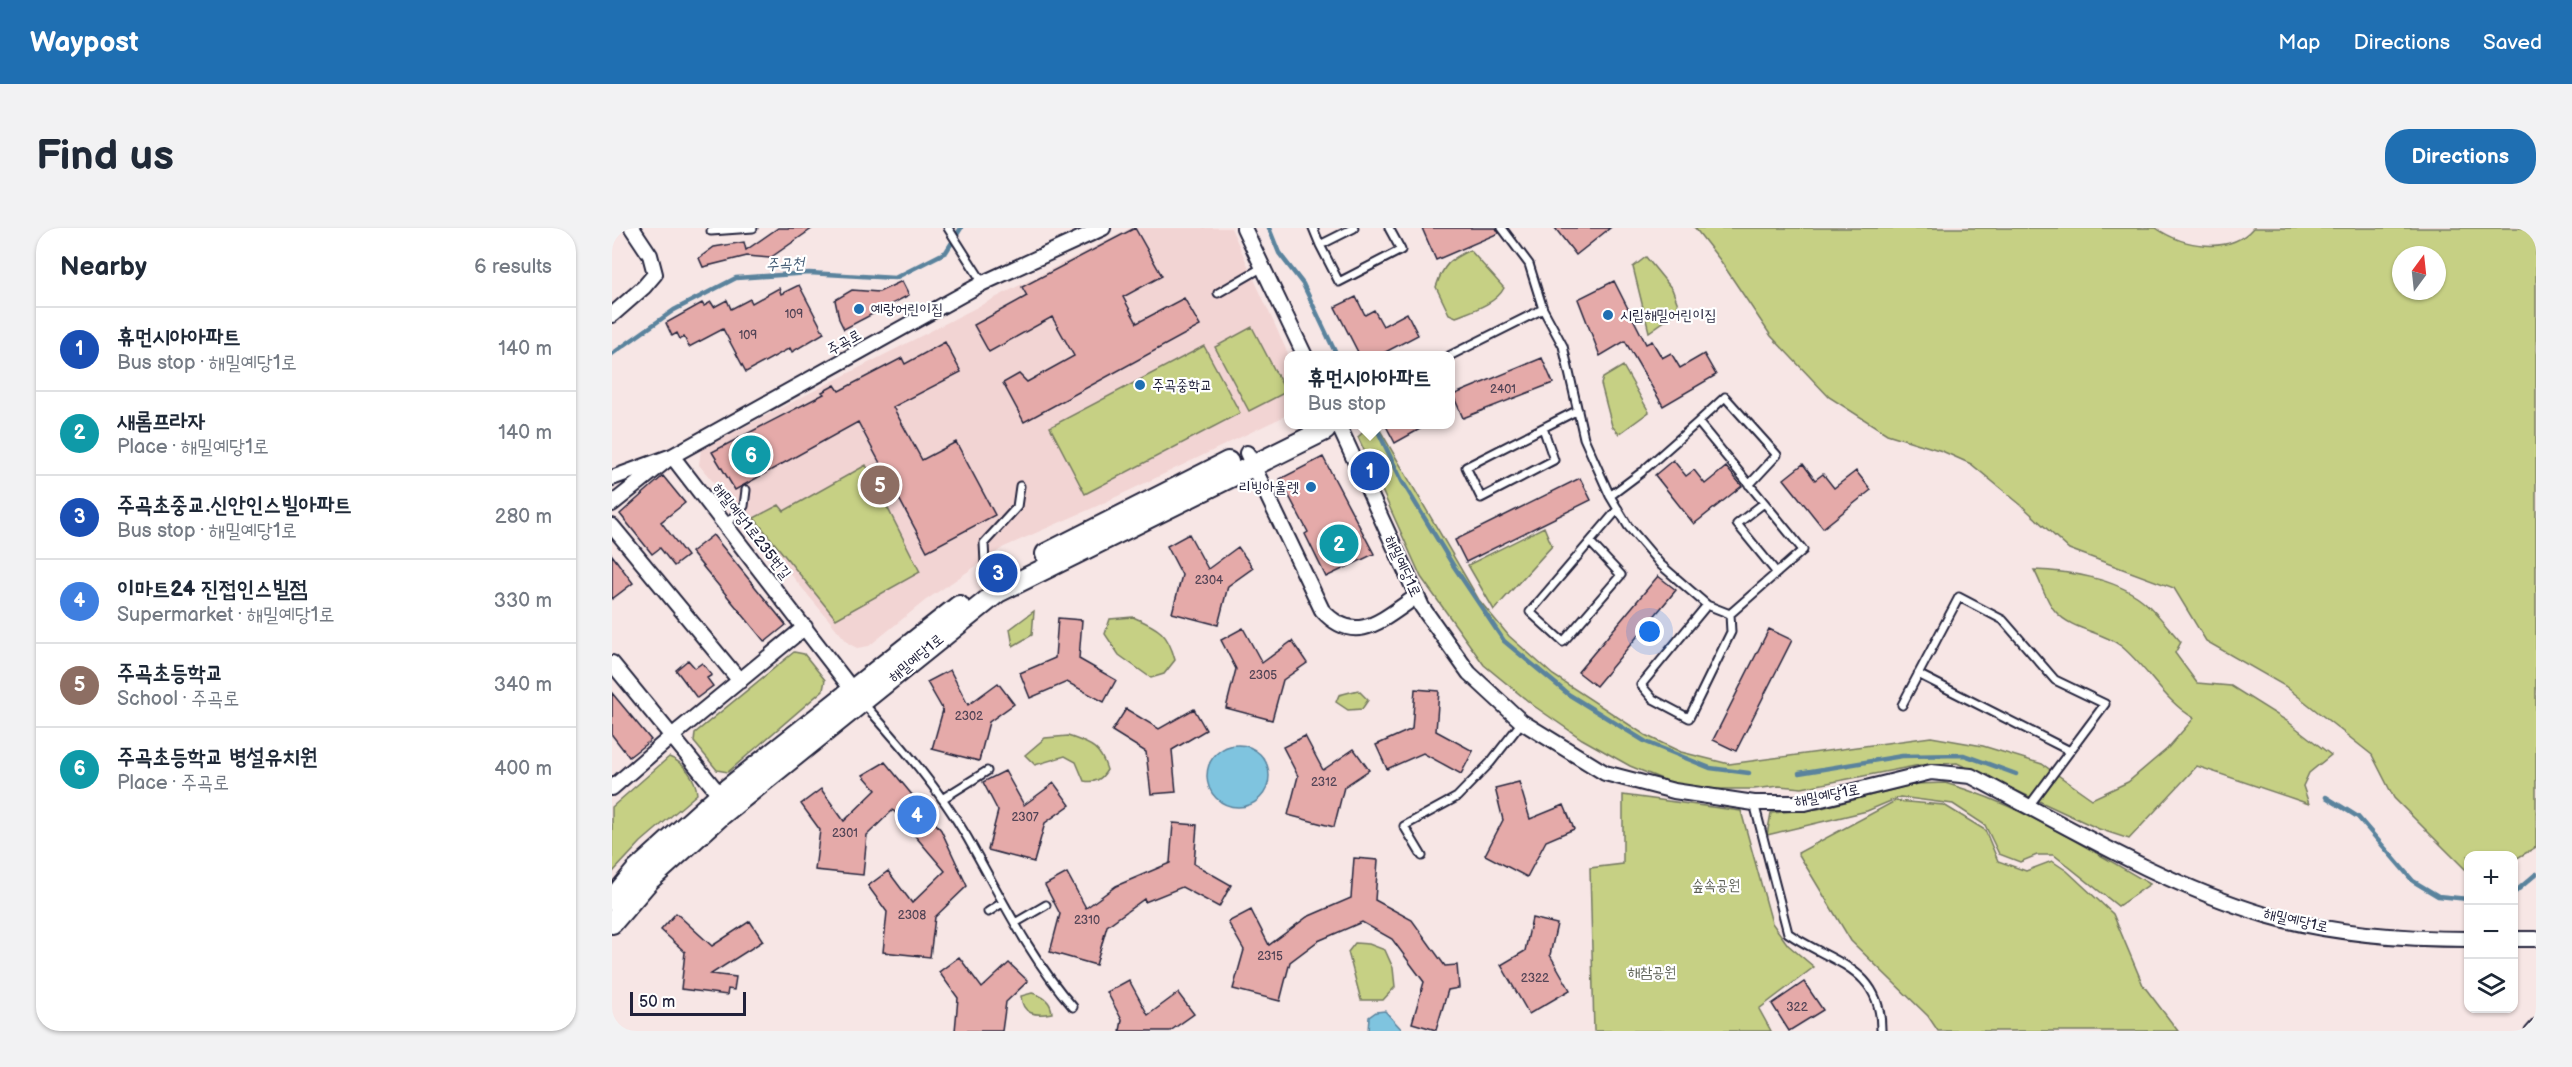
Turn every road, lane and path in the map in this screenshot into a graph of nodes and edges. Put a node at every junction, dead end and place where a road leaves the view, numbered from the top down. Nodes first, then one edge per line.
1 (632, 228) edge
2 (753, 228) edge
3 (948, 228) edge
4 (1103, 228) edge
5 (1244, 228) edge
6 (1313, 228) edge
7 (1354, 228) edge
8 (1389, 228) edge
9 (1502, 228) edge
10 (711, 231) dead end
11 (1320, 245) junction
12 (1263, 267) junction
13 (983, 283) junction
14 (1218, 293) dead end
15 (1543, 309) junction
16 (612, 315) edge
17 (1303, 351) edge
18 (1455, 353) edge
19 (1578, 410) junction
20 (1698, 422) junction
21 (1543, 428) junction
22 (1299, 429) edge
23 (1326, 429) edge
24 (1340, 429) edge
25 (672, 456) junction
26 (1250, 459) junction
27 (612, 478) edge
28 (1749, 485) junction
29 (1020, 486) dead end
30 (746, 490) dead end
31 (1610, 496) junction
32 (1764, 503) junction
33 (612, 504) edge
34 (1618, 509) junction
35 (726, 524) junction
36 (612, 526) edge
37 (1590, 542) junction
38 (1777, 573) junction
39 (995, 587) junction
40 (1417, 596) junction
41 (1707, 605) junction
42 (1730, 614) junction
43 (805, 627) junction
44 (612, 663) edge
45 (1918, 674) junction
46 (740, 681) junction
47 (857, 696) junction
48 (1902, 705) dead end
49 (1522, 722) junction
50 (672, 736) junction
51 (2070, 751) junction
52 (987, 771) dead end
53 (612, 788) edge
54 (720, 795) junction
55 (942, 799) junction
56 (1754, 803) junction
57 (2029, 806) junction
58 (1422, 856) dead end
59 (612, 900) edge
60 (1002, 903) junction
61 (1046, 905) dead end
62 (988, 912) dead end
63 (612, 923) edge
64 (1015, 923) junction
65 (2464, 939) edge
66 (2518, 939) edge
67 (2536, 939) edge
68 (1073, 1007) dead end
69 (2536, 1023) edge
70 (1881, 1031) edge
71 (2529, 1031) edge

1 - 16 street
2 - 10 lane
3 - 13 lane
4 - 13 street, 주곡로
5 - 12 street
6 - 11 lane
7 - 11 lane
8 - 11 lane
9 - 15 lane
12 - 14 lane
12 - 17 street
13 - 25 street, 주곡로
15 - 18 lane
15 - 19 lane
19 - 21 lane
19 - 31 lane
20 - 28 lane
20 - 28 lane
20 - 31 lane
21 - 21 lane
22 - 26 street, 해밀예당1로
23 - 26 street, 해밀예당1로
24 - 40 street, 해밀예당1로
25 - 27 street
25 - 33 street, 주곡로
25 - 35 street, 해밀예당1로235번길
26 - 39 street, 해밀예당1로
26 - 40 street
28 - 32 lane
29 - 39 lane
30 - 35 lane
31 - 34 lane
32 - 38 lane
32 - 38 lane
34 - 37 lane
34 - 41 lane
35 - 43 street, 해밀예당1로235번길
36 - 46 street
37 - 37 lane
38 - 42 lane
39 - 47 street, 해밀예당1로
40 - 49 street, 해밀예당1로
41 - 42 lane
41 - 42 lane
43 - 46 street
43 - 47 street, 해밀예당1로235번길
44 - 50 street
45 - 48 lane
45 - 51 lane
45 - 51 lane
46 - 50 street
47 - 54 street, 해밀예당1로
47 - 55 lane
47 - 63 street, 해밀예당1로
49 - 56 street, 해밀예당1로
49 - 58 lane
50 - 53 street
50 - 54 street
51 - 57 lane
52 - 55 lane
54 - 59 street, 해밀예당1로
55 - 60 lane
56 - 57 street, 해밀예당1로
56 - 70 lane
57 - 65 street, 해밀예당1로
60 - 62 lane
60 - 64 lane
61 - 64 lane
64 - 68 lane
66 - 67 street
69 - 71 lane

